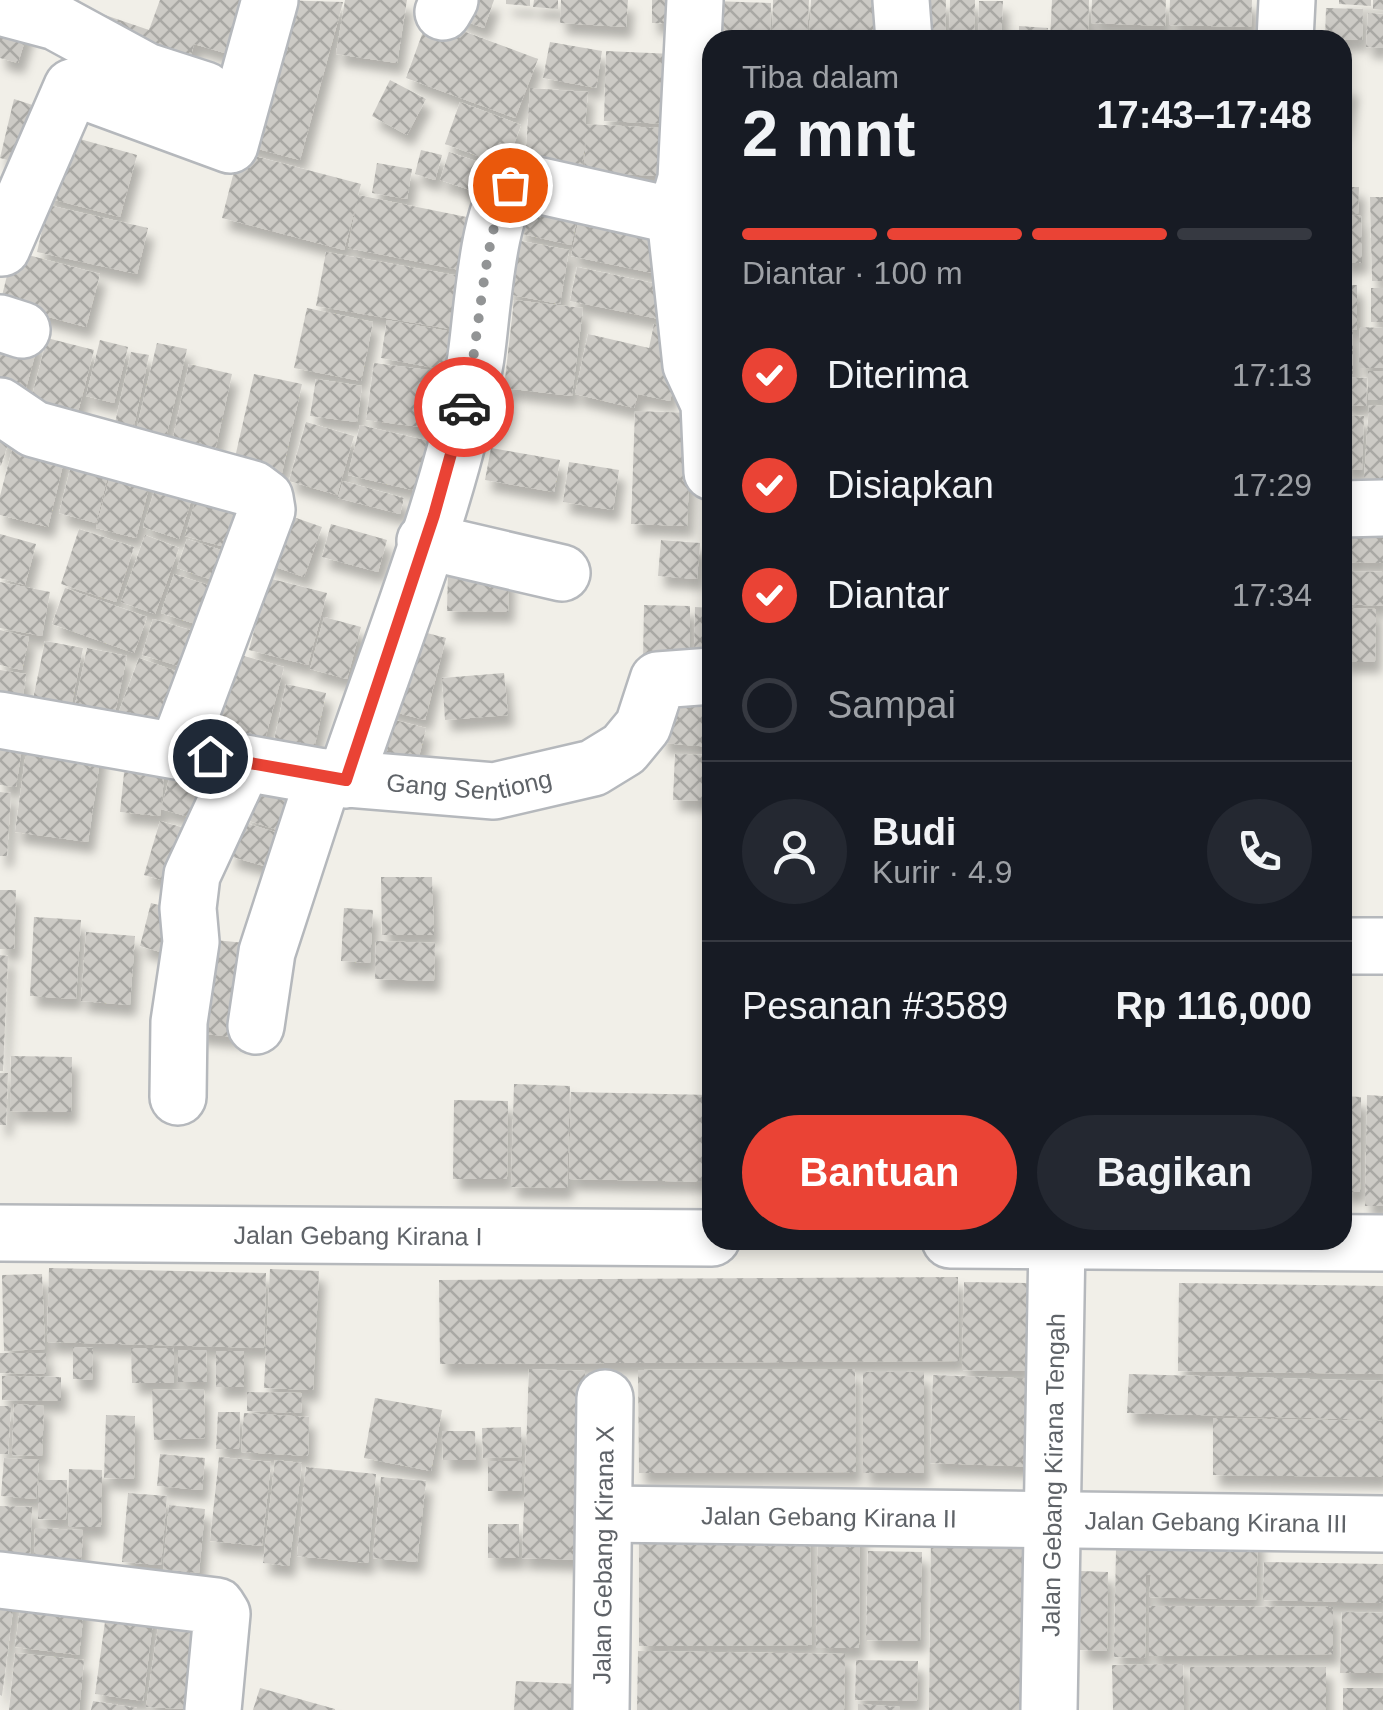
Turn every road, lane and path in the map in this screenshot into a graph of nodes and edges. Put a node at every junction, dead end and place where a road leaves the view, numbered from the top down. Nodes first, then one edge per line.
1 (270, 0) edge
2 (695, 0) edge
3 (901, 0) edge
4 (1287, 0) edge
5 (0, 7) edge
6 (903, 30) edge
7 (1286, 30) edge
8 (206, 90) dead end
9 (699, 132) edge
10 (675, 216) junction
11 (0, 249) edge
12 (702, 389) edge
13 (0, 406) edge
14 (1383, 508) edge
15 (1352, 509) edge
16 (425, 542) junction
17 (562, 573) dead end
18 (702, 677) edge
19 (0, 720) edge
20 (178, 748) junction
21 (242, 764) junction
22 (335, 779) junction
23 (1352, 946) edge
24 (1383, 946) edge
25 (256, 1026) dead end
26 (178, 1097) dead end
27 (0, 1233) edge
28 (702, 1238) edge
29 (1352, 1242) edge
30 (1383, 1242) edge
31 (1057, 1250) edge
32 (605, 1398) dead end
33 (604, 1514) junction
34 (1052, 1521) junction
35 (1383, 1524) edge
36 (0, 1580) edge
37 (213, 1710) edge
38 (601, 1710) edge
39 (1049, 1710) edge

1 - 11 street
2 - 9 street
3 - 6 street
4 - 7 street
5 - 8 street
9 - 10 street
10 - 12 street
10 - 16 street
13 - 20 street
14 - 15 street
16 - 17 street
16 - 22 street
18 - 22 street, Gang Sentiong
19 - 20 street, Gang Sentiong
20 - 21 street, Gang Sentiong
21 - 22 street, Gang Sentiong
21 - 26 street
22 - 25 street
23 - 24 street
27 - 28 street, Jalan Gebang Kirana I
29 - 30 street
31 - 34 street, Jalan Gebang Kirana Tengah
32 - 33 street, Jalan Gebang Kirana X
33 - 34 street, Jalan Gebang Kirana II
33 - 38 street, Jalan Gebang Kirana X
34 - 35 street, Jalan Gebang Kirana III
34 - 39 street, Jalan Gebang Kirana Tengah
36 - 37 street

